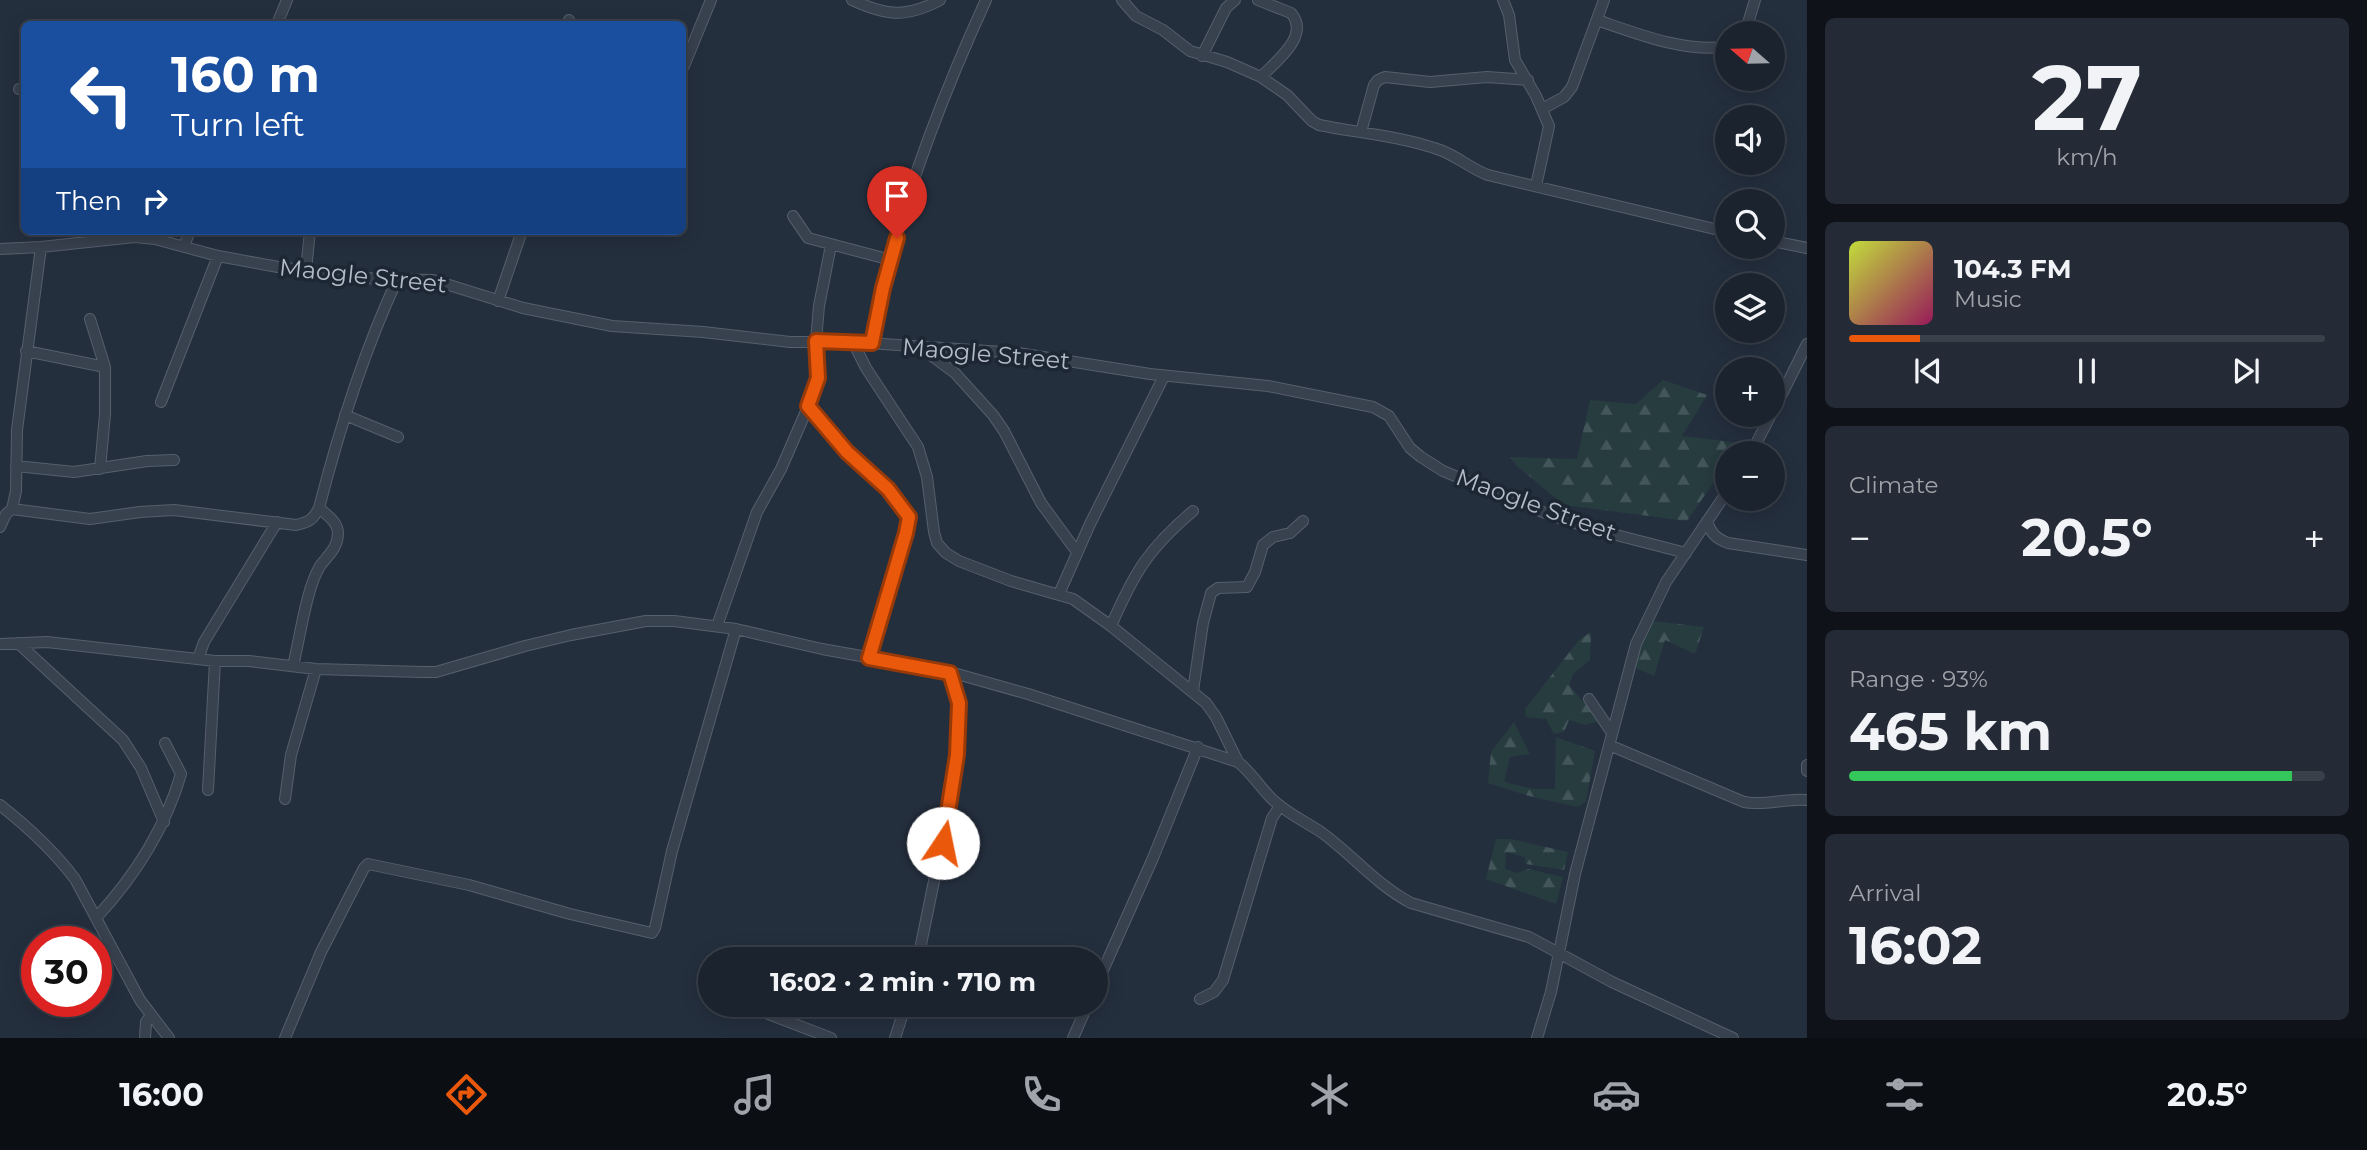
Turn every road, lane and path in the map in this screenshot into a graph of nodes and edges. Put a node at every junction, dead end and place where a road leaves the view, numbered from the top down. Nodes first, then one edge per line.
1 (287, 0) edge
2 (711, 0) edge
3 (852, 0) edge
4 (940, 0) edge
5 (986, 0) edge
6 (1122, 0) edge
7 (1233, 0) edge
8 (1258, 0) edge
9 (1503, 0) edge
10 (1604, 0) edge
11 (1755, 0) edge
12 (1597, 20) junction
13 (278, 21) edge
14 (1749, 21) edge
15 (1715, 46) edge
16 (1202, 56) junction
17 (686, 61) edge
18 (1261, 77) junction
19 (1528, 80) junction
20 (1542, 109) junction
21 (1361, 132) junction
22 (1536, 186) junction
23 (793, 216) dead end
24 (1715, 229) edge
25 (188, 235) edge
26 (310, 235) edge
27 (521, 235) edge
28 (1785, 243) edge
29 (831, 245) junction
30 (184, 246) junction
31 (41, 247) junction
32 (0, 248) edge
33 (1807, 248) edge
34 (218, 256) junction
35 (891, 260) junction
36 (306, 270) junction
37 (397, 280) junction
38 (498, 301) junction
39 (90, 319) dead end
40 (816, 341) junction
41 (853, 342) junction
42 (872, 343) junction
43 (1807, 344) edge
44 (921, 347) junction
45 (26, 351) junction
46 (105, 368) junction
47 (1164, 376) junction
48 (1785, 387) edge
49 (161, 402) dead end
50 (808, 406) junction
51 (345, 415) junction
52 (398, 437) dead end
53 (174, 460) dead end
54 (16, 466) junction
55 (100, 469) junction
56 (319, 508) junction
57 (12, 509) junction
58 (1715, 509) edge
59 (1193, 512) dead end
60 (1707, 520) junction
61 (1303, 521) dead end
62 (277, 522) junction
63 (0, 527) edge
64 (1717, 539) junction
65 (1694, 540) junction
66 (1077, 552) junction
67 (1686, 553) junction
68 (1807, 555) edge
69 (1059, 594) junction
70 (717, 626) junction
71 (1111, 626) junction
72 (736, 629) junction
73 (18, 643) junction
74 (0, 644) edge
75 (869, 658) junction
76 (198, 659) junction
77 (215, 661) junction
78 (293, 666) junction
79 (316, 669) junction
80 (950, 673) junction
81 (1193, 691) junction
82 (1589, 699) dead end
83 (1612, 733) junction
84 (165, 743) dead end
85 (1609, 746) junction
86 (1198, 747) junction
87 (1238, 762) junction
88 (1807, 765) edge
89 (1807, 771) edge
90 (208, 790) dead end
91 (285, 799) dead end
92 (1807, 800) edge
93 (0, 805) edge
94 (1280, 806) junction
95 (164, 822) junction
96 (96, 918) junction
97 (920, 947) edge
98 (1559, 953) junction
99 (1108, 959) edge
100 (1200, 999) dead end
101 (151, 1014) junction
102 (776, 1017) edge
103 (902, 1017) edge
104 (1082, 1017) edge
105 (145, 1038) edge
106 (169, 1038) edge
107 (285, 1038) edge
108 (831, 1038) edge
109 (895, 1038) edge
110 (1073, 1038) edge
111 (1537, 1038) edge
112 (1733, 1038) edge

1 - 13 street
2 - 17 street
3 - 4 street
5 - 35 street
6 - 16 street
7 - 16 street
8 - 18 street
9 - 19 street
10 - 12 street
11 - 14 street
12 - 15 street
12 - 20 street
16 - 18 street
18 - 21 street
19 - 20 street
19 - 21 street
20 - 22 street
21 - 22 street
22 - 24 street
23 - 29 street
25 - 30 street
26 - 36 street
27 - 38 street
28 - 33 street
29 - 35 street
29 - 40 street
30 - 31 street, Maogle Street
30 - 34 street, Maogle Street
31 - 32 street, Maogle Street
31 - 45 street
34 - 36 street, Maogle Street
34 - 49 street
35 - 42 street
36 - 37 street, Maogle Street
37 - 38 street, Maogle Street
37 - 51 street
38 - 40 street, Maogle Street
39 - 46 street
40 - 41 street, Maogle Street
40 - 50 street
41 - 42 street, Maogle Street
41 - 69 street
42 - 44 street, Maogle Street
43 - 48 street
44 - 47 street, Maogle Street
44 - 66 street
45 - 46 street
45 - 54 street
46 - 55 street
47 - 66 street
47 - 67 street, Maogle Street
50 - 70 street
50 - 75 street
51 - 52 street
51 - 56 street
53 - 55 street
54 - 55 street
54 - 57 street
56 - 62 street
56 - 78 street
57 - 62 street
57 - 63 street
58 - 60 street
59 - 71 street
60 - 64 street
60 - 65 street
61 - 81 street
62 - 76 street
64 - 65 street
64 - 68 street
65 - 67 street
66 - 69 street
67 - 83 street
69 - 71 street
70 - 72 street
70 - 79 street
71 - 81 street
72 - 75 street
72 - 107 street
73 - 74 street
73 - 76 street
73 - 95 street
75 - 80 street
76 - 77 street
77 - 78 street
77 - 90 street
78 - 79 street
79 - 91 street
80 - 86 street
80 - 97 street
81 - 87 street
82 - 83 street
83 - 85 street
84 - 95 street
85 - 92 street
85 - 98 street
86 - 87 street
86 - 99 street
87 - 94 street
88 - 89 street
93 - 96 street
94 - 98 street
94 - 100 street
95 - 96 street
96 - 101 street
98 - 111 street
98 - 112 street
101 - 105 street
101 - 106 street
102 - 108 street
103 - 109 street
104 - 110 street

